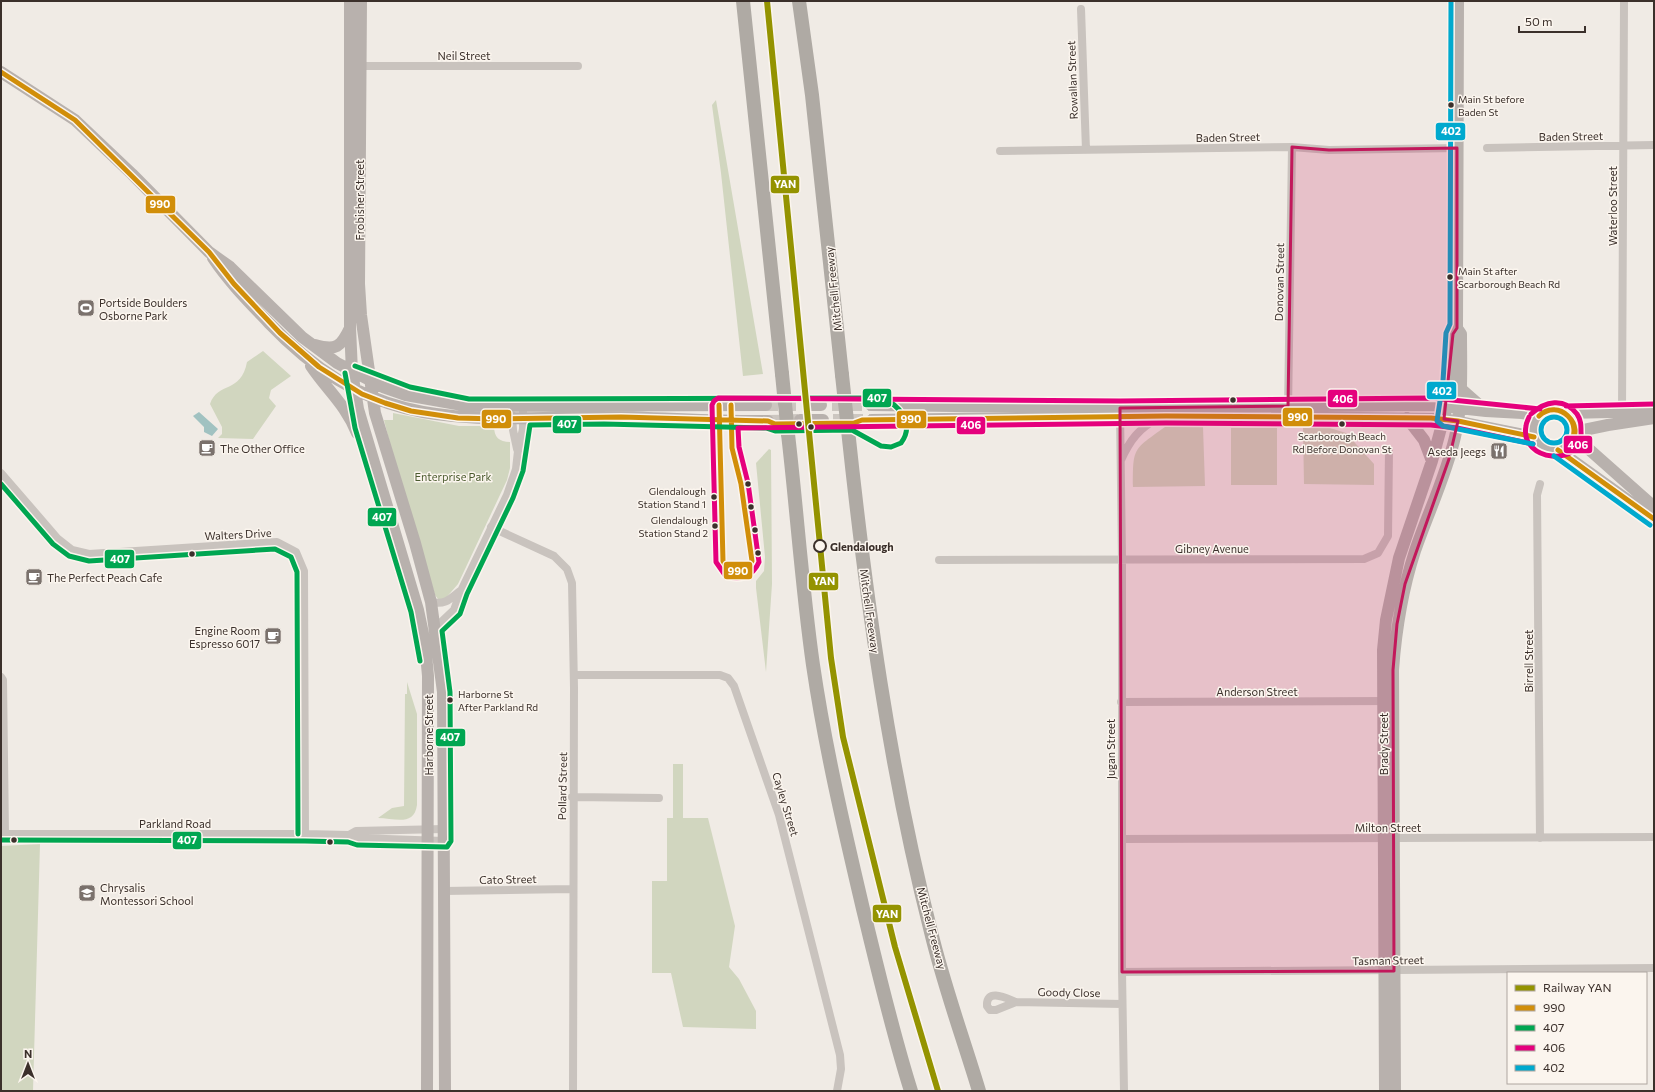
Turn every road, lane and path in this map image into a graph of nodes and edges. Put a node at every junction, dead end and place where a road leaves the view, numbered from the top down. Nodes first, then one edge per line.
1 (350, 1) edge
2 (361, 1) edge
3 (743, 1) edge
4 (800, 1) edge
5 (1458, 1) edge
6 (1624, 1) edge
7 (1081, 9) dead end
8 (355, 66) junction
9 (578, 66) dead end
10 (1, 72) edge
11 (1654, 145) edge
12 (1624, 146) junction
13 (1292, 147) junction
14 (1457, 148) junction
15 (1488, 148) dead end
16 (1086, 150) junction
17 (1000, 151) dead end
18 (209, 252) junction
19 (350, 327) junction
20 (1457, 328) junction
21 (311, 344) junction
22 (307, 360) junction
23 (352, 372) junction
24 (370, 380) junction
25 (1461, 389) junction
26 (354, 390) junction
27 (372, 398) junction
28 (766, 405) tunnel mouth
29 (870, 405) tunnel mouth
30 (1447, 406) junction
31 (1460, 408) junction
32 (1486, 411) junction
33 (1622, 411) junction
34 (1654, 411) edge
35 (518, 412) junction
36 (1120, 412) junction
37 (1288, 412) junction
38 (1566, 413) junction
39 (1166, 416) junction
40 (1539, 416) junction
41 (1407, 418) junction
42 (1654, 418) edge
43 (1444, 419) junction
44 (872, 420) tunnel mouth
45 (768, 421) tunnel mouth
46 (1458, 421) junction
47 (1574, 434) junction
48 (1534, 437) junction
49 (368, 448) junction
50 (1389, 450) dead end
51 (1558, 450) junction
52 (1432, 461) junction
53 (1120, 463) junction
54 (1, 473) edge
55 (1540, 484) dead end
56 (1654, 507) edge
57 (1654, 519) edge
58 (492, 526) junction
59 (1122, 559) junction
60 (939, 560) dead end
61 (461, 591) junction
62 (431, 602) junction
63 (435, 628) junction
64 (574, 675) junction
65 (1, 677) edge
66 (1388, 701) junction
67 (1121, 702) junction
68 (572, 797) junction
69 (659, 798) dead end
70 (444, 829) junction
71 (3, 834) edge
72 (305, 834) junction
73 (349, 835) junction
74 (427, 835) junction
75 (1654, 837) edge
76 (1389, 838) junction
77 (1540, 838) junction
78 (1122, 840) junction
79 (444, 841) junction
80 (572, 889) junction
81 (444, 891) junction
82 (427, 966) junction
83 (445, 966) junction
84 (1654, 968) edge
85 (1389, 971) junction
86 (1122, 972) junction
87 (1016, 1002) dead end
88 (1122, 1004) junction
89 (427, 1091) edge
90 (445, 1091) edge
91 (573, 1091) edge
92 (838, 1091) edge
93 (911, 1091) edge
94 (979, 1091) edge
95 (1124, 1091) edge
96 (1385, 1091) edge
97 (1395, 1091) edge

1 - 8 main road, Frobisher Street
2 - 8 main road, Frobisher Street
3 - 93 highway, bridge
4 - 94 highway, Mitchell Freeway, bridge
5 - 14 main road
6 - 12 street, Waterloo Street
7 - 16 street, Rowallan Street
8 - 9 street, Neil Street
8 - 19 main road, Frobisher Street
8 - 24 main road, Frobisher Street
10 - 18 main road
11 - 12 street, Baden Street
12 - 15 street, Baden Street
12 - 33 street, Waterloo Street
13 - 14 street, Baden Street
13 - 16 street, Baden Street
13 - 37 street, Donovan Street
14 - 20 main road
16 - 17 street, Baden Street
18 - 21 main road
18 - 22 main road
19 - 21 main road
19 - 23 main road, Frobisher Street
20 - 25 main road, Brady Street
20 - 30 main road, Brady Street
21 - 23 main road
22 - 26 main road
22 - 49 main road
23 - 24 main road
23 - 26 main road, Frobisher Street
24 - 27 main road, Frobisher Street
24 - 35 main road
25 - 31 main road, Brady Street
25 - 32 main road
26 - 27 main road
26 - 49 main road, Harborne Street
27 - 35 main road
27 - 62 main road, Harborne Street
28 - 35 main road
29 - 36 main road
30 - 31 main road
30 - 37 main road
30 - 43 main road, Brady Street
31 - 32 main road
31 - 46 main road, Brady Street
32 - 40 main road
33 - 34 main road
33 - 38 main road
35 - 45 main road
35 - 58 street
36 - 37 main road
36 - 39 main road
36 - 44 main road
36 - 53 street, Jugan Street
37 - 39 main road
37 - 41 main road
38 - 40 main road
38 - 47 main road
39 - 53 street
40 - 48 main road
41 - 43 main road
41 - 52 main road
42 - 47 main road
43 - 46 main road
43 - 52 main road, Brady Street
46 - 48 main road
46 - 66 main road, Brady Street
47 - 51 main road
47 - 56 main road
48 - 51 main road
49 - 74 main road, Harborne Street
50 - 59 street, Gibney Avenue
51 - 57 main road
52 - 66 main road, Brady Street
53 - 59 street, Jugan Street
54 - 72 street, Walters Drive
55 - 77 street, Birrell Street
58 - 61 street
58 - 64 street, Pollard Street
59 - 60 street, Gibney Avenue
59 - 67 street, Jugan Street
61 - 62 street
61 - 63 street
62 - 63 main road, Harborne Street
63 - 70 main road, Harborne Street
64 - 68 street, Pollard Street
64 - 92 street, Cayley Street
65 - 71 street
66 - 67 street, Anderson Street
66 - 76 main road, Brady Street
67 - 78 street, Jugan Street
68 - 69 street
68 - 80 street, Pollard Street
70 - 74 street, Parkland Road
70 - 79 main road, Harborne Street
71 - 72 street, Parkland Road
72 - 73 street, Parkland Road
73 - 74 street, Parkland Road
73 - 74 street, Parkland Road
74 - 79 street, Parkland Road
74 - 82 main road, Harborne Street
75 - 77 street, Milton Street
76 - 77 street, Milton Street
76 - 78 street, Milton Street
76 - 85 main road, Brady Street
78 - 86 street, Jugan Street
79 - 81 main road, Harborne Street
80 - 81 street, Cato Street
80 - 91 street, Pollard Street
81 - 83 main road, Harborne Street
82 - 83 main road
82 - 89 main road, Harborne Street
83 - 90 main road, Harborne Street
84 - 85 street, Tasman Street
85 - 86 street, Tasman Street
85 - 96 main road, Brady Street
85 - 97 main road, Brady Street
86 - 88 street, Jugan Street
87 - 88 street, Goody Close
88 - 95 street, Jugan Street

